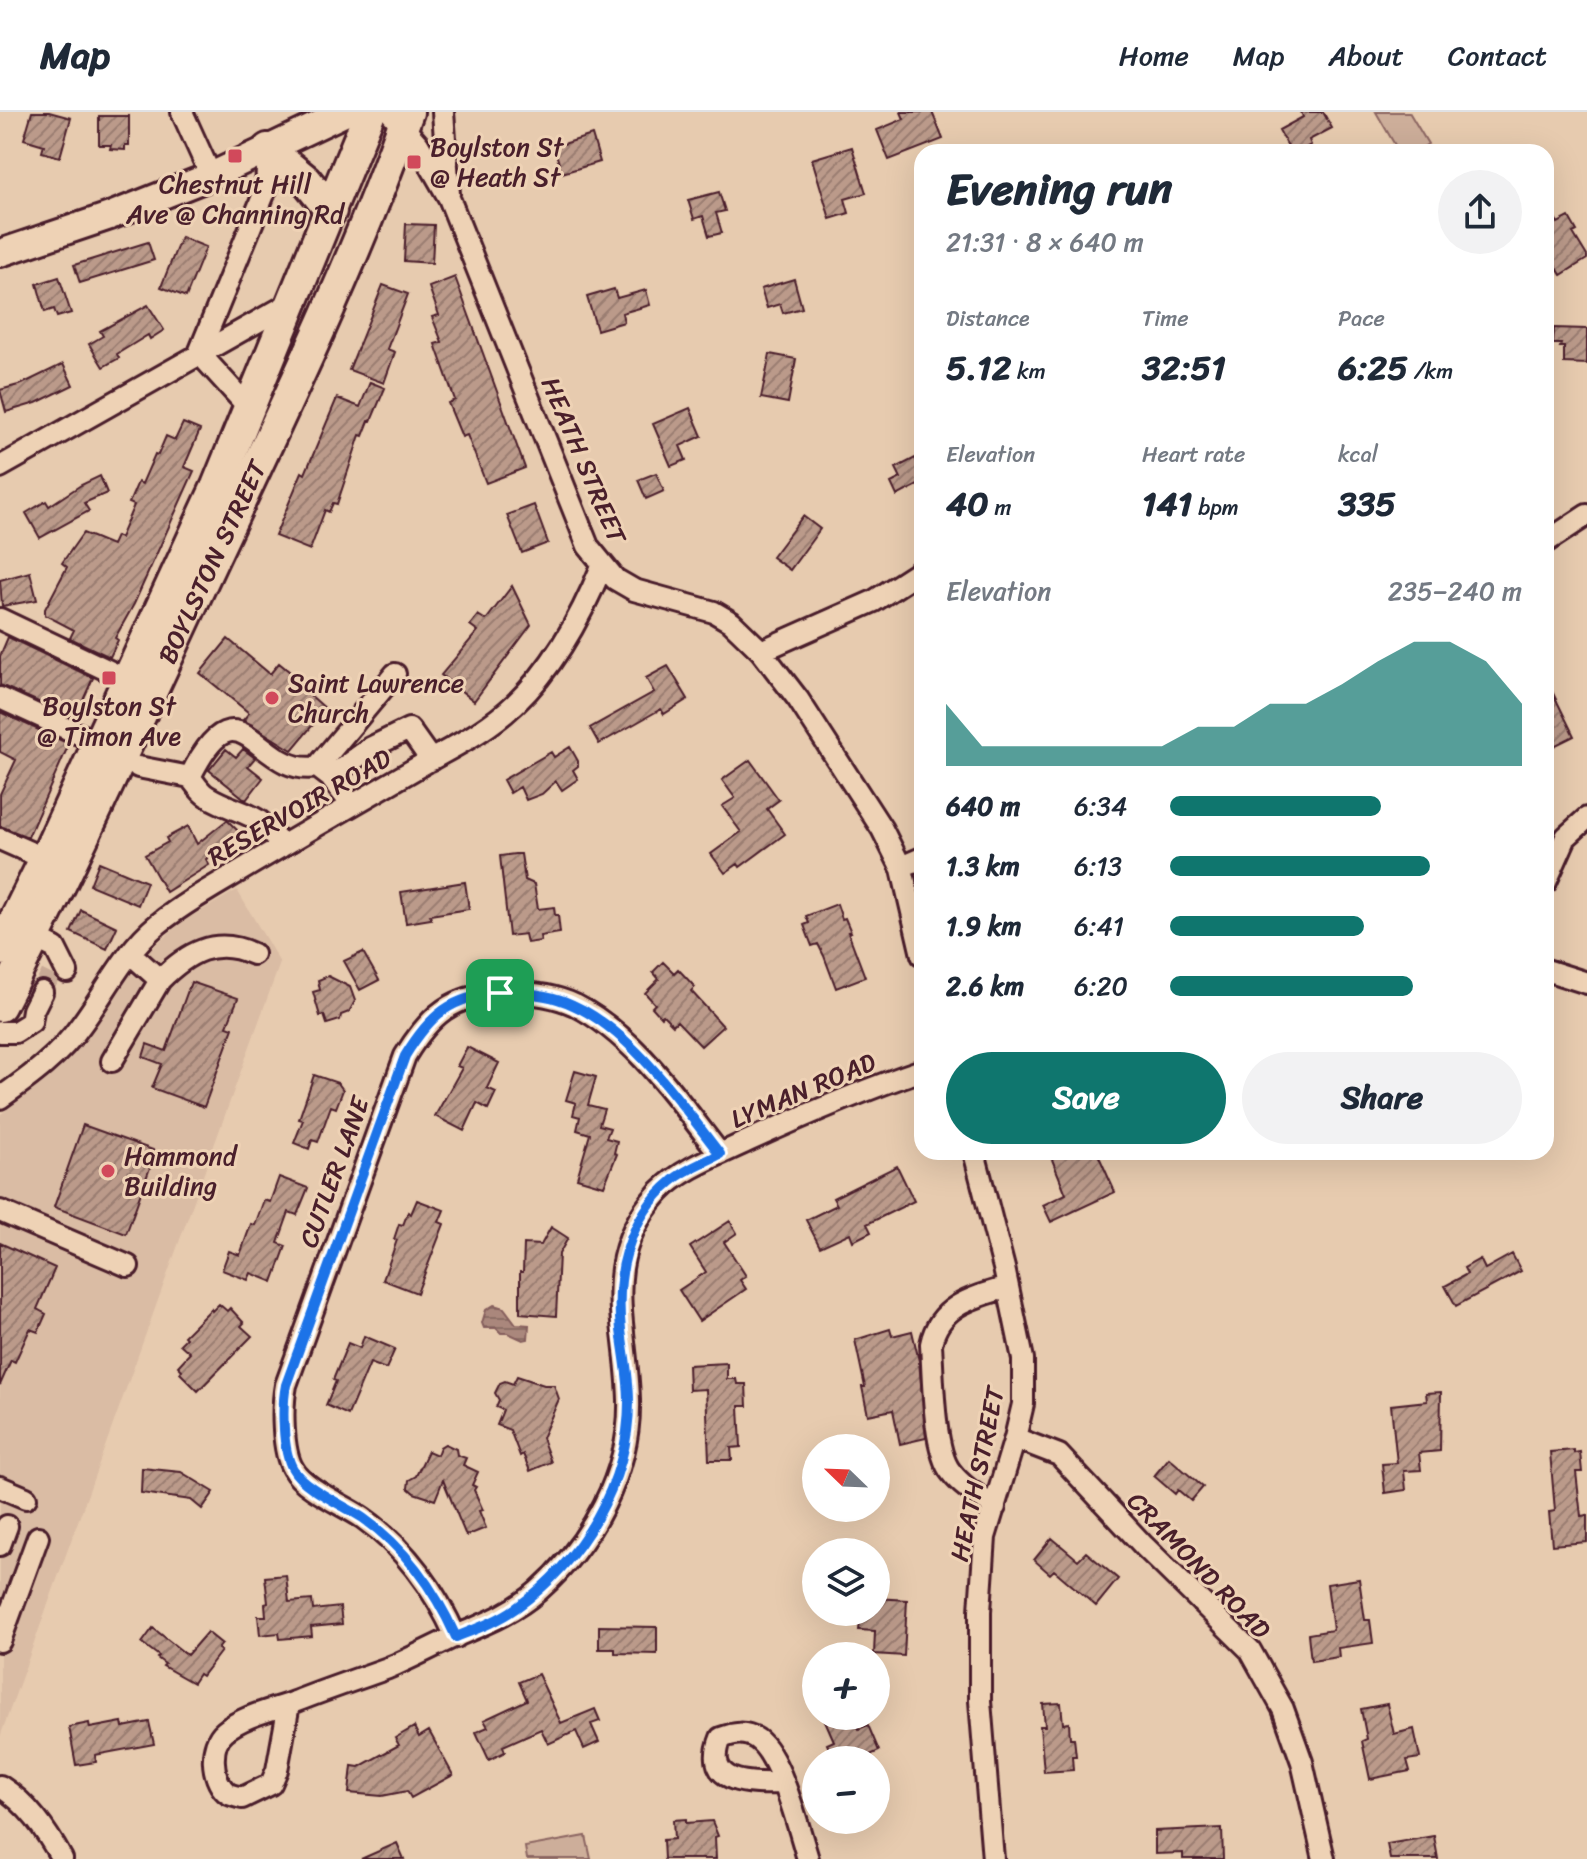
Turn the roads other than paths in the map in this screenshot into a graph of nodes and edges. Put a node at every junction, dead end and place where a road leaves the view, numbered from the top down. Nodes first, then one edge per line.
1 (182, 112) edge
2 (346, 112) edge
3 (370, 112) edge
4 (442, 112) edge
5 (400, 116) edge
6 (268, 149) junction
7 (432, 167) junction
8 (211, 176) junction
9 (449, 198) junction
10 (331, 211) junction
11 (0, 253) edge
12 (294, 301) junction
13 (199, 353) junction
14 (249, 408) junction
15 (0, 467) edge
16 (1587, 515) edge
17 (1554, 537) edge
18 (602, 566) junction
19 (914, 575) edge
20 (0, 619) edge
21 (761, 651) junction
22 (395, 674) dead end
23 (128, 680) junction
24 (0, 698) edge
25 (98, 743) junction
26 (431, 760) junction
27 (138, 767) dead end
28 (323, 772) junction
29 (190, 777) junction
30 (352, 805) junction
31 (1587, 818) edge
32 (0, 839) edge
33 (281, 847) junction
34 (45, 859) junction
35 (914, 861) edge
36 (1554, 864) edge
37 (901, 867) junction
38 (914, 916) edge
39 (35, 938) junction
40 (0, 948) edge
41 (130, 953) junction
42 (253, 954) dead end
43 (61, 965) dead end
44 (1554, 973) edge
45 (160, 980) junction
46 (1587, 983) edge
47 (48, 995) tunnel mouth
48 (0, 1006) edge
49 (0, 1032) edge
50 (112, 1061) dead end
51 (914, 1073) edge
52 (4, 1089) edge
53 (720, 1154) junction
54 (976, 1160) edge
55 (0, 1211) edge
56 (128, 1266) dead end
57 (1008, 1287) junction
58 (1015, 1438) junction
59 (0, 1487) edge
60 (26, 1498) dead end
61 (995, 1507) junction
62 (38, 1537) dead end
63 (456, 1637) junction
64 (0, 1641) edge
65 (289, 1704) junction
66 (782, 1783) dead end
67 (0, 1786) edge
68 (62, 1859) edge
69 (808, 1859) edge
70 (993, 1859) edge
71 (1324, 1859) edge

1 - 8 street
2 - 6 main road
3 - 10 highway, BOYLSTON STREET
4 - 7 street
4 - 9 street
5 - 7 street, HEATH STREET
5 - 39 highway, BOYLSTON STREET
6 - 8 main road
6 - 10 highway
6 - 13 street
7 - 9 street, HEATH STREET
8 - 11 main road
9 - 18 street, HEATH STREET
10 - 12 highway, BOYLSTON STREET
12 - 13 street
12 - 14 highway, BOYLSTON STREET
13 - 14 street
13 - 15 street
14 - 23 highway, BOYLSTON STREET
16 - 17 street
18 - 21 street, HEATH STREET
18 - 26 street, RESERVOIR ROAD
19 - 21 street
20 - 23 street
21 - 37 street, HEATH STREET
22 - 28 street
23 - 25 highway, BOYLSTON STREET
24 - 25 street
25 - 34 highway, BOYLSTON STREET
26 - 28 street
26 - 30 street, RESERVOIR ROAD
27 - 29 street
28 - 29 street
28 - 30 street
29 - 33 street
30 - 33 street, RESERVOIR ROAD
31 - 36 street
32 - 34 street
33 - 41 street, RESERVOIR ROAD
34 - 40 highway, BOYLSTON STREET
35 - 37 street
37 - 38 street, HEATH STREET
39 - 43 street
39 - 48 highway, BOYLSTON STREET
41 - 45 street
41 - 52 street, RESERVOIR ROAD
42 - 45 street
44 - 46 street
45 - 50 street
47 - 49 street
51 - 53 street, LYMAN ROAD
53 - 63 street, LYMAN ROAD
53 - 63 street, CUTLER LANE
54 - 57 street, HEATH STREET
55 - 56 street
57 - 58 street, HEATH STREET
57 - 61 street
58 - 61 street, HEATH STREET
58 - 71 street, CRAMOND ROAD
59 - 60 street
61 - 70 street, HEATH STREET
62 - 64 street
63 - 65 street, LYMAN ROAD
65 - 65 street, LYMAN ROAD
66 - 69 street
67 - 68 street

